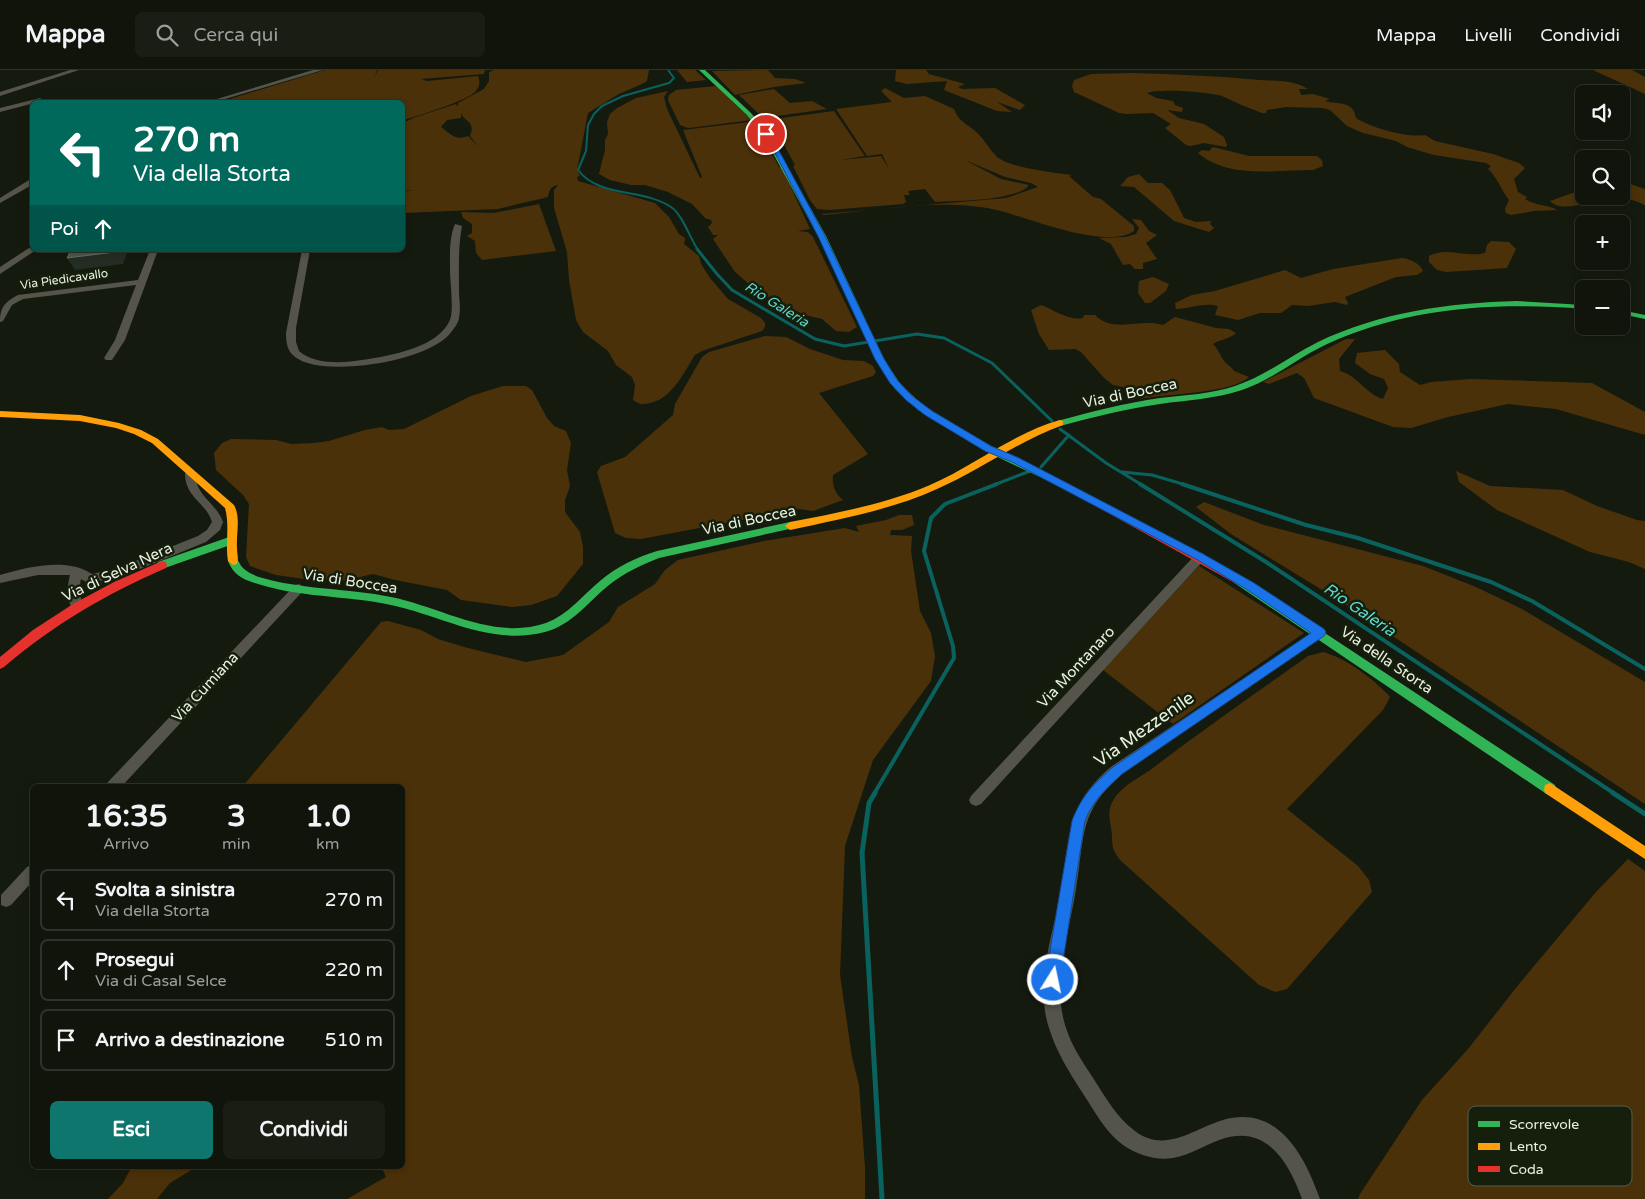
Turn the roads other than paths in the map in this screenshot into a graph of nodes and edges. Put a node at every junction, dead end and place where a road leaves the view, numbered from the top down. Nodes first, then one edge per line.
1 (76, 70) edge
2 (320, 70) edge
3 (702, 70) edge
4 (0, 94) edge
5 (217, 100) edge
6 (30, 102) edge
7 (0, 110) edge
8 (30, 183) edge
9 (0, 202) edge
10 (458, 226) dead end
11 (30, 251) edge
12 (153, 252) edge
13 (306, 252) edge
14 (0, 271) edge
15 (142, 282) junction
16 (1575, 306) edge
17 (1630, 314) edge
18 (1645, 317) edge
19 (0, 319) edge
20 (109, 358) dead end
21 (0, 414) edge
22 (996, 451) junction
23 (190, 473) junction
24 (232, 540) junction
25 (1200, 556) junction
26 (77, 572) junction
27 (0, 579) edge
28 (91, 579) junction
29 (110, 588) junction
30 (299, 588) junction
31 (76, 606) junction
32 (1320, 632) junction
33 (0, 664) edge
34 (115, 784) edge
35 (976, 800) dead end
36 (1645, 853) edge
37 (30, 874) edge
38 (6, 900) dead end
39 (1311, 1199) edge

1 - 4 street
2 - 5 street
3 - 22 main road, Via della Storta
6 - 7 street
8 - 9 street
10 - 13 street
11 - 14 street
12 - 15 street
15 - 19 street, Via Piedicavallo
15 - 20 street
16 - 22 main road, Via di Boccea
17 - 18 main road
21 - 23 main road, Via di Boccea
22 - 25 main road, Via della Storta
22 - 30 main road, Via di Boccea
23 - 24 main road, Via di Boccea
23 - 28 street
24 - 29 main road, Via di Selva Nera
24 - 30 main road, Via di Boccea
25 - 32 main road, Via della Storta
25 - 35 street, Via Montanaro
26 - 27 street
26 - 28 street
26 - 31 street
28 - 29 street
29 - 31 main road, Via di Selva Nera
30 - 34 street, Via Cumiana
31 - 33 main road, Via di Selva Nera
32 - 36 main road, Via della Storta
32 - 39 street, Via Mezzenile
37 - 38 street

